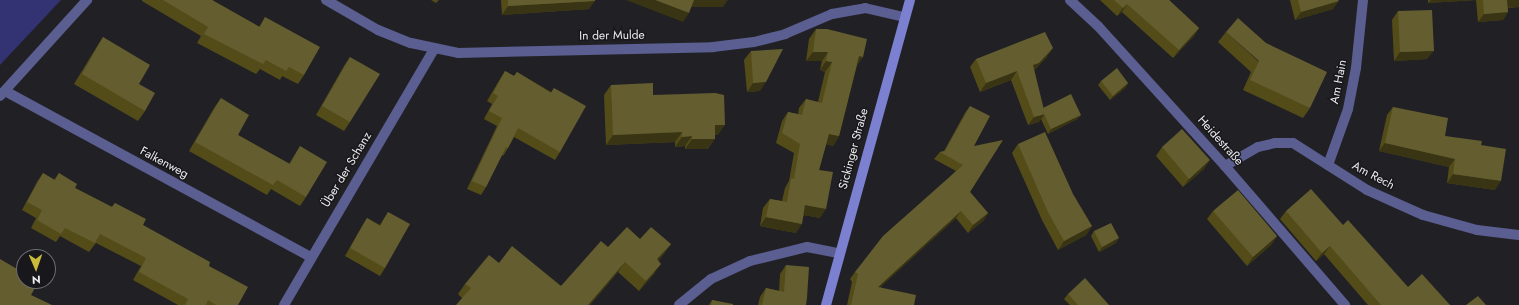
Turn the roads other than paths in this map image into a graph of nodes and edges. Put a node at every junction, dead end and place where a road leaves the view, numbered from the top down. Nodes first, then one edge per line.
1 (87, 0) edge
2 (326, 0) edge
3 (910, 0) edge
4 (1070, 0) edge
5 (1364, 0) edge
6 (904, 16) junction
7 (434, 49) junction
8 (2, 93) edge
9 (1328, 165) junction
10 (1225, 166) junction
11 (1519, 235) edge
12 (839, 253) junction
13 (310, 257) junction
14 (284, 305) edge
15 (679, 305) edge
16 (826, 305) edge
17 (1345, 305) edge

1 - 8 street
2 - 7 street, In der Mulde
3 - 6 street, Sickinger Straße
4 - 10 street, Heidestraße
5 - 9 street, Am Hain
6 - 7 street, In der Mulde
6 - 12 street, Sickinger Straße
7 - 13 street, Über der Schanz
8 - 13 street, Falkenweg
9 - 10 street, Am Rech
9 - 11 street, Am Rech
10 - 17 street, Heidestraße
12 - 15 street
12 - 16 street, Sickinger Straße
13 - 14 street, Über der Schanz

